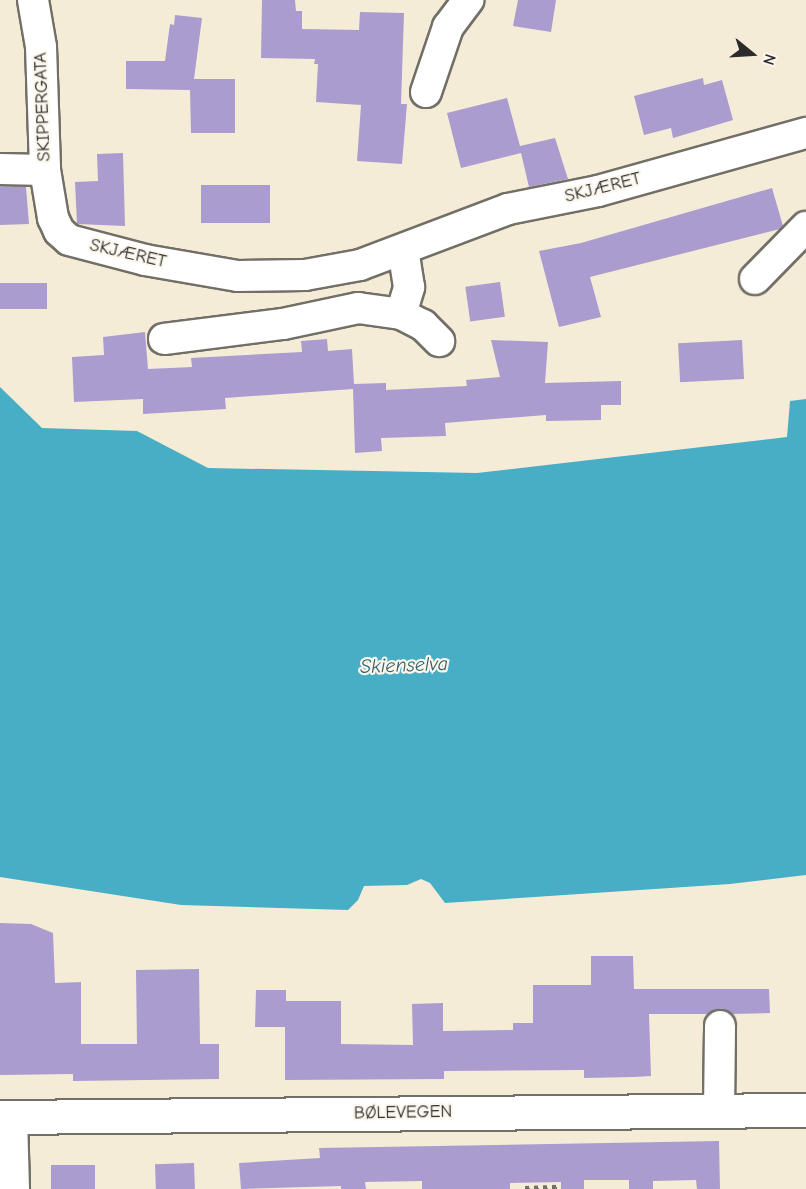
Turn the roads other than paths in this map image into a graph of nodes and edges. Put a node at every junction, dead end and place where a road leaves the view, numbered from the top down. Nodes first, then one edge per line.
1 (33, 0) edge
2 (468, 0) edge
3 (426, 92) dead end
4 (806, 133) edge
5 (0, 169) edge
6 (45, 170) junction
7 (806, 227) edge
8 (403, 251) junction
9 (755, 279) dead end
10 (401, 314) junction
11 (164, 339) dead end
12 (439, 341) dead end
13 (720, 1026) dead end
14 (806, 1110) edge
15 (719, 1111) junction
16 (6, 1117) edge
17 (14, 1189) edge

1 - 6 street, SKIPPERGATA
2 - 3 street
4 - 8 street, SKJÆRET
5 - 6 street, SKIPPERGATA
6 - 8 street, SKJÆRET
7 - 9 street
8 - 10 street
10 - 11 street
10 - 12 street
13 - 15 street
14 - 15 main road, BØLEVEGEN
15 - 16 main road, BØLEVEGEN
16 - 17 street

